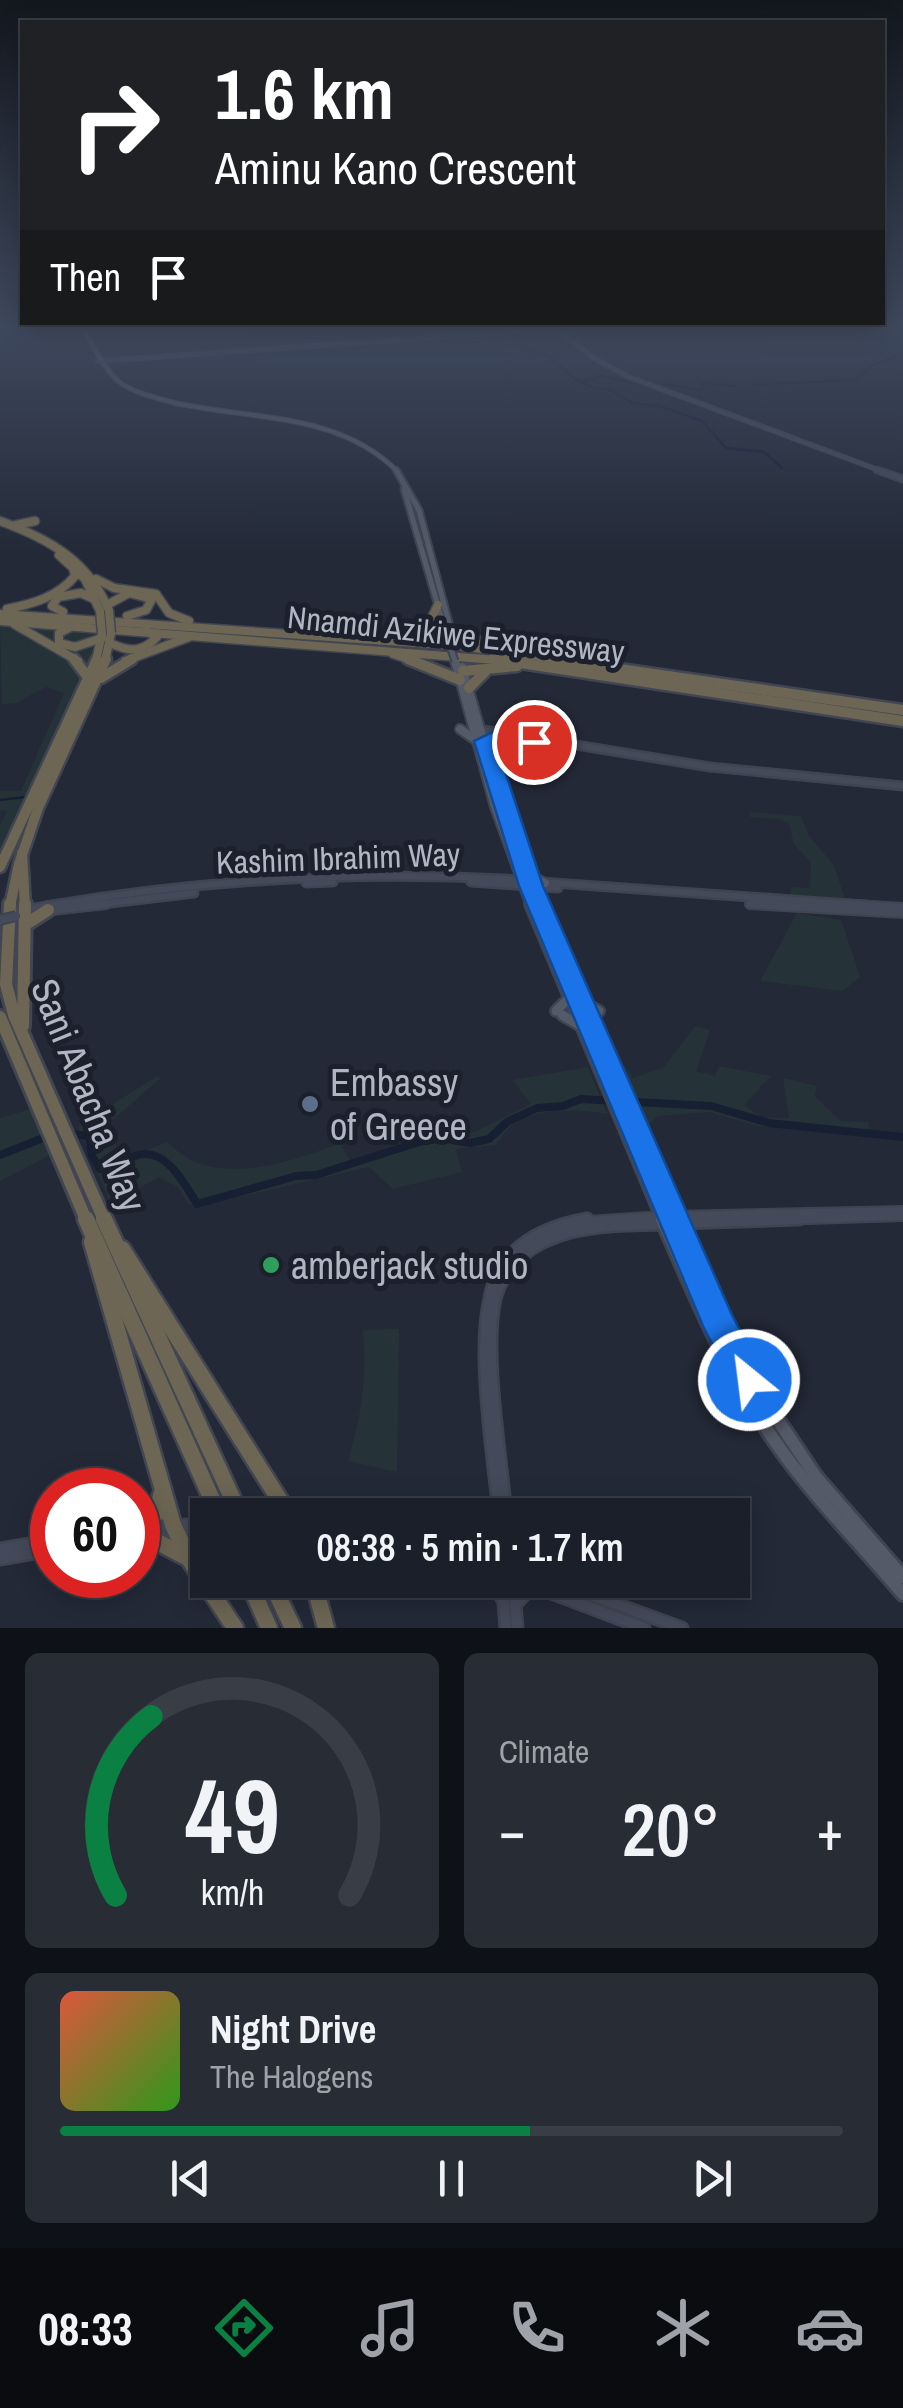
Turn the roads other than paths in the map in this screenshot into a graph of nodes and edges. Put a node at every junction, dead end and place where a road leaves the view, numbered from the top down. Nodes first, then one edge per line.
1 (168, 400) edge
2 (179, 400) edge
3 (691, 400) edge
4 (903, 478) edge
5 (0, 524) edge
6 (42, 538) junction
7 (72, 566) junction
8 (93, 577) junction
9 (96, 600) junction
10 (438, 605) junction
11 (105, 609) junction
12 (64, 612) junction
13 (1, 616) edge
14 (126, 616) junction
15 (449, 620) joint
16 (190, 622) junction
17 (81, 625) junction
18 (256, 627) junction
19 (140, 630) junction
20 (276, 632) junction
21 (205, 634) junction
22 (244, 634) junction
23 (453, 636) junction
24 (106, 637) junction
25 (400, 637) junction
26 (266, 639) junction
27 (342, 641) junction
28 (315, 643) junction
29 (373, 648) junction
30 (525, 650) junction
31 (618, 663) junction
32 (536, 664) junction
33 (599, 664) junction
34 (492, 669) junction
35 (457, 674) junction
36 (610, 674) junction
37 (640, 675) junction
38 (95, 679) junction
39 (470, 688) junction
40 (794, 693) junction
41 (818, 701) junction
42 (903, 713) edge
43 (471, 718) junction
44 (480, 733) junction
45 (499, 736) joint
46 (903, 787) edge
47 (16, 841) junction
48 (0, 854) edge
49 (0, 868) edge
50 (522, 883) junction
51 (546, 885) junction
52 (198, 891) junction
53 (167, 894) junction
54 (45, 909) junction
55 (903, 911) edge
56 (22, 913) junction
57 (0, 917) edge
58 (573, 998) junction
59 (0, 1017) edge
60 (585, 1027) junction
61 (0, 1032) edge
62 (9, 1044) junction
63 (26, 1046) junction
64 (44, 1108) junction
65 (70, 1164) junction
66 (903, 1214) edge
67 (669, 1220) junction
68 (88, 1221) junction
69 (111, 1236) junction
70 (162, 1489) junction
71 (276, 1492) junction
72 (211, 1498) edge
73 (232, 1498) edge
74 (279, 1498) edge
75 (282, 1498) edge
76 (498, 1498) edge
77 (505, 1498) edge
78 (160, 1500) edge
79 (190, 1529) edge
80 (175, 1530) junction
81 (160, 1531) edge
82 (160, 1543) edge
83 (30, 1544) edge
84 (0, 1549) edge
85 (30, 1554) edge
86 (0, 1559) edge
87 (189, 1559) junction
88 (903, 1577) edge
89 (903, 1594) edge
90 (256, 1598) edge
91 (278, 1598) edge
92 (318, 1598) edge
93 (505, 1598) edge
94 (508, 1598) edge
95 (511, 1598) edge
96 (519, 1598) edge
97 (576, 1598) edge
98 (589, 1598) edge
99 (510, 1604) junction
100 (235, 1628) edge
101 (269, 1628) edge
102 (292, 1628) edge
103 (326, 1628) edge
104 (506, 1628) edge
105 (517, 1628) edge
106 (644, 1628) edge
107 (682, 1628) edge

1 - 10 main road
2 - 15 main road
3 - 4 main road
5 - 6 highway
5 - 6 highway
5 - 7 highway
6 - 8 highway
7 - 9 highway
7 - 13 highway
8 - 11 highway
8 - 16 highway
9 - 11 highway
9 - 12 highway
10 - 23 main road
10 - 25 highway
11 - 14 highway
11 - 24 highway, bridge
12 - 13 highway, Nnamdi Azikiwe Expressway
12 - 14 highway, Nnamdi Azikiwe Expressway
13 - 17 highway, Nnamdi Azikiwe Expressway
13 - 20 highway, Nnamdi Azikiwe Expressway
13 - 22 highway, Nnamdi Azikiwe Expressway
13 - 38 highway
14 - 16 highway, Nnamdi Azikiwe Expressway
15 - 23 highway
16 - 18 highway, Nnamdi Azikiwe Expressway
17 - 19 highway, Nnamdi Azikiwe Expressway
17 - 24 highway
18 - 20 highway
18 - 25 highway, Nnamdi Azikiwe Expressway
19 - 21 highway, Nnamdi Azikiwe Expressway
19 - 24 highway
20 - 33 highway, Nnamdi Azikiwe Expressway
21 - 26 highway, Nnamdi Azikiwe Expressway
21 - 38 highway
22 - 26 highway
22 - 27 highway, Nnamdi Azikiwe Expressway
23 - 30 highway
23 - 35 main road, bridge
24 - 38 highway, Sani Abacha Way
25 - 30 highway, Nnamdi Azikiwe Expressway
26 - 28 highway, Nnamdi Azikiwe Expressway
27 - 28 highway
27 - 37 highway, Nnamdi Azikiwe Expressway
28 - 29 highway, Nnamdi Azikiwe Expressway
29 - 32 highway, Nnamdi Azikiwe Expressway
29 - 35 highway
30 - 31 highway, Nnamdi Azikiwe Expressway
31 - 33 highway
31 - 40 highway, Nnamdi Azikiwe Expressway
32 - 34 highway
32 - 36 highway, Nnamdi Azikiwe Expressway
33 - 41 highway, Nnamdi Azikiwe Expressway
34 - 35 highway
34 - 39 highway
35 - 39 main road
35 - 43 main road
36 - 37 highway
36 - 42 highway, Nnamdi Azikiwe Expressway
37 - 42 highway, Nnamdi Azikiwe Expressway
38 - 47 highway, Sani Abacha Way
39 - 44 main road
40 - 41 highway
40 - 42 highway, Nnamdi Azikiwe Expressway
41 - 42 highway, Nnamdi Azikiwe Expressway
43 - 44 main road
43 - 44 main road
44 - 45 main road
44 - 46 main road
44 - 50 main road
45 - 46 main road
47 - 48 highway
47 - 49 highway, Sani Abacha Way
47 - 56 highway
47 - 63 highway, Sani Abacha Way
50 - 51 main road
50 - 51 main road
50 - 52 main road, Kashim Ibrahim Way
50 - 58 main road
51 - 55 main road
52 - 53 main road, Kashim Ibrahim Way
52 - 53 main road
52 - 53 main road
53 - 54 main road, Kashim Ibrahim Way
54 - 56 highway
54 - 56 highway
56 - 57 main road, bridge
56 - 63 highway
58 - 60 main road
58 - 60 main road
58 - 60 main road
59 - 62 highway, Sani Abacha Way
60 - 67 main road
61 - 62 highway
62 - 64 highway, Sani Abacha Way
63 - 64 highway, Sani Abacha Way
64 - 65 highway, Sani Abacha Way
65 - 68 highway, Sani Abacha Way
65 - 69 highway, Sani Abacha Way
66 - 67 main road
67 - 76 main road
67 - 77 main road
67 - 88 main road
67 - 89 main road
68 - 70 highway
68 - 72 highway, Sani Abacha Way
69 - 71 highway
69 - 73 highway, Sani Abacha Way
70 - 78 highway
70 - 80 highway
71 - 74 highway
71 - 75 highway
79 - 80 main road
80 - 81 main road
80 - 87 highway
82 - 87 highway
83 - 84 main road
85 - 86 main road
87 - 100 highway
90 - 101 highway
91 - 102 highway
92 - 103 highway
93 - 99 main road
94 - 99 main road
95 - 99 main road
96 - 99 main road
97 - 106 main road
98 - 107 main road
99 - 104 main road
99 - 105 main road

